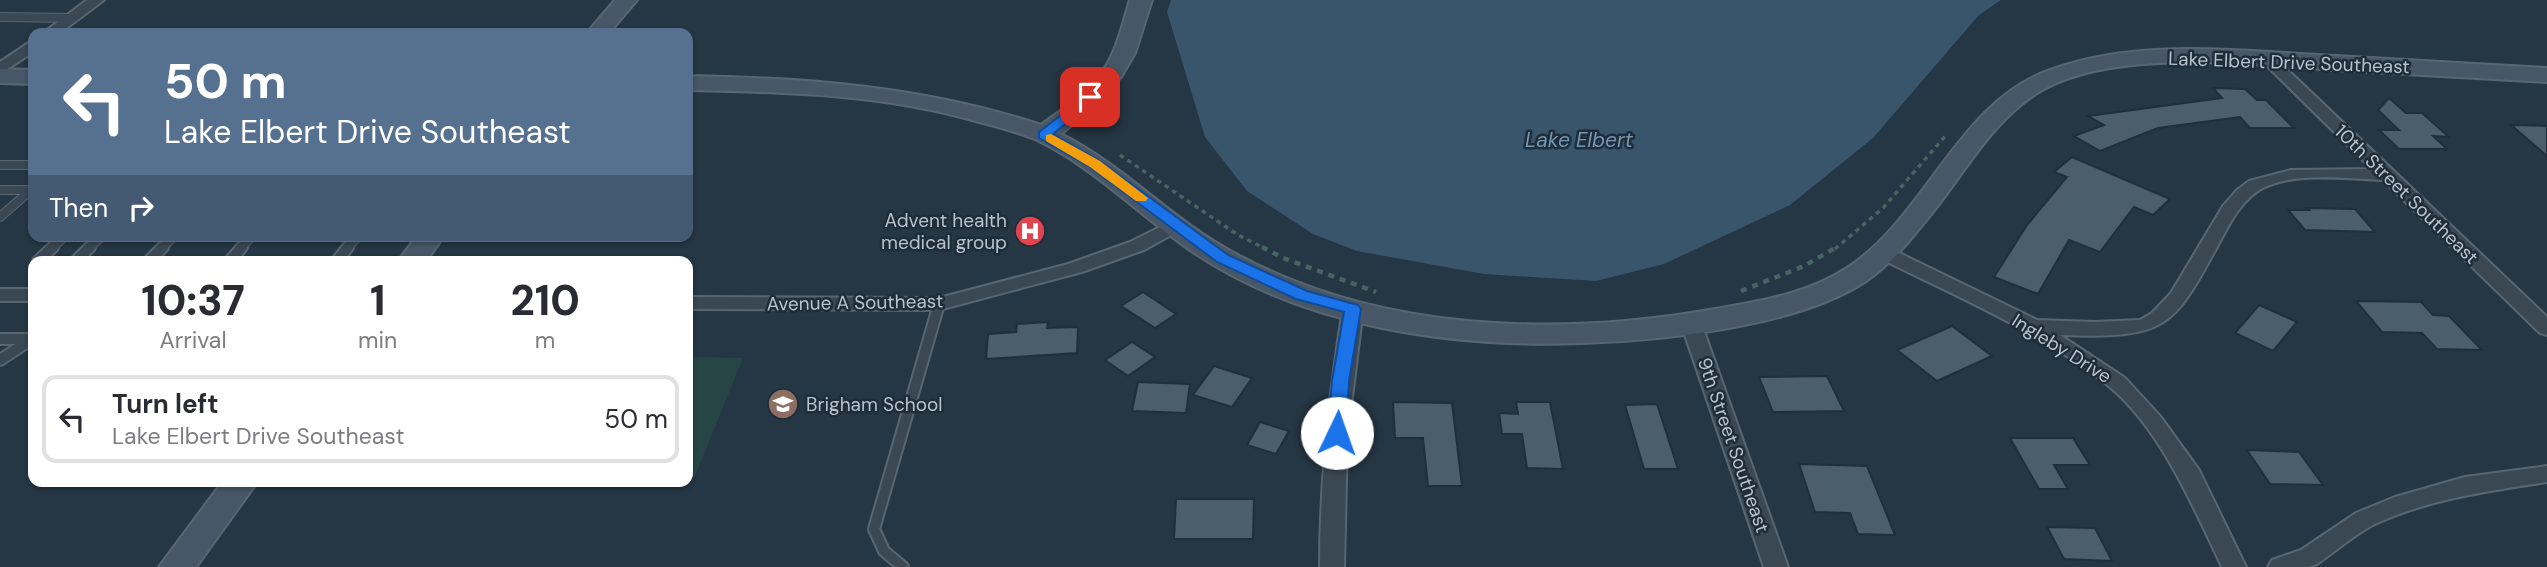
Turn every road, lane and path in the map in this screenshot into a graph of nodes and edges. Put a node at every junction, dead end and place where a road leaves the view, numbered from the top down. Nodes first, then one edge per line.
1 (97, 0) edge
2 (626, 0) edge
3 (1141, 0) edge
4 (0, 17) edge
5 (72, 18) junction
6 (57, 28) edge
7 (602, 28) edge
8 (28, 49) edge
9 (2268, 59) junction
10 (0, 69) edge
11 (2547, 75) edge
12 (0, 76) edge
13 (28, 77) edge
14 (693, 83) edge
15 (1951, 130) dead end
16 (1044, 135) junction
17 (1118, 153) dead end
18 (0, 165) edge
19 (28, 165) edge
20 (2388, 175) junction
21 (0, 190) edge
22 (28, 190) edge
23 (28, 193) edge
24 (0, 217) edge
25 (1176, 225) junction
26 (59, 242) edge
27 (96, 242) edge
28 (167, 242) edge
29 (247, 242) edge
30 (353, 242) edge
31 (426, 242) edge
32 (1884, 253) junction
33 (43, 256) edge
34 (81, 256) edge
35 (154, 256) edge
36 (234, 256) edge
37 (341, 256) edge
38 (416, 256) edge
39 (1379, 292) dead end
40 (28, 293) edge
41 (1729, 294) dead end
42 (0, 295) edge
43 (693, 303) edge
44 (939, 304) junction
45 (1353, 309) junction
46 (1691, 323) junction
47 (2034, 327) junction
48 (2547, 328) edge
49 (0, 339) edge
50 (28, 340) edge
51 (28, 343) edge
52 (0, 360) edge
53 (2547, 474) edge
54 (237, 487) edge
55 (176, 567) edge
56 (903, 567) edge
57 (1332, 567) edge
58 (1776, 567) edge
59 (2235, 567) edge
60 (2280, 567) edge

1 - 5 street
2 - 7 main road
3 - 16 main road
4 - 5 lane
5 - 6 street
8 - 10 street
9 - 11 main road, Lake Elbert Drive Southeast
9 - 20 street, 10th Street Southeast
9 - 32 main road, Lake Elbert Drive Southeast
12 - 13 main road
14 - 16 main road, Lake Elbert Drive Southeast
15 - 41 path
16 - 25 main road, Lake Elbert Drive Southeast
17 - 39 path
18 - 19 lane
20 - 47 street
20 - 48 street, 10th Street Southeast
21 - 22 lane
23 - 24 lane
25 - 44 street, Avenue A Southeast
25 - 45 main road, Lake Elbert Drive Southeast
26 - 33 lane
27 - 34 lane
28 - 35 lane
29 - 36 lane
30 - 37 lane
31 - 38 main road
32 - 46 main road, Lake Elbert Drive Southeast
32 - 47 street, Ingleby Drive
40 - 42 street
43 - 44 street, Avenue A Southeast
44 - 56 lane
45 - 46 main road, Lake Elbert Drive Southeast
45 - 57 street
46 - 58 street, 9th Street Southeast
47 - 59 street, Ingleby Drive
49 - 50 lane
51 - 52 lane
53 - 60 street
54 - 55 main road

